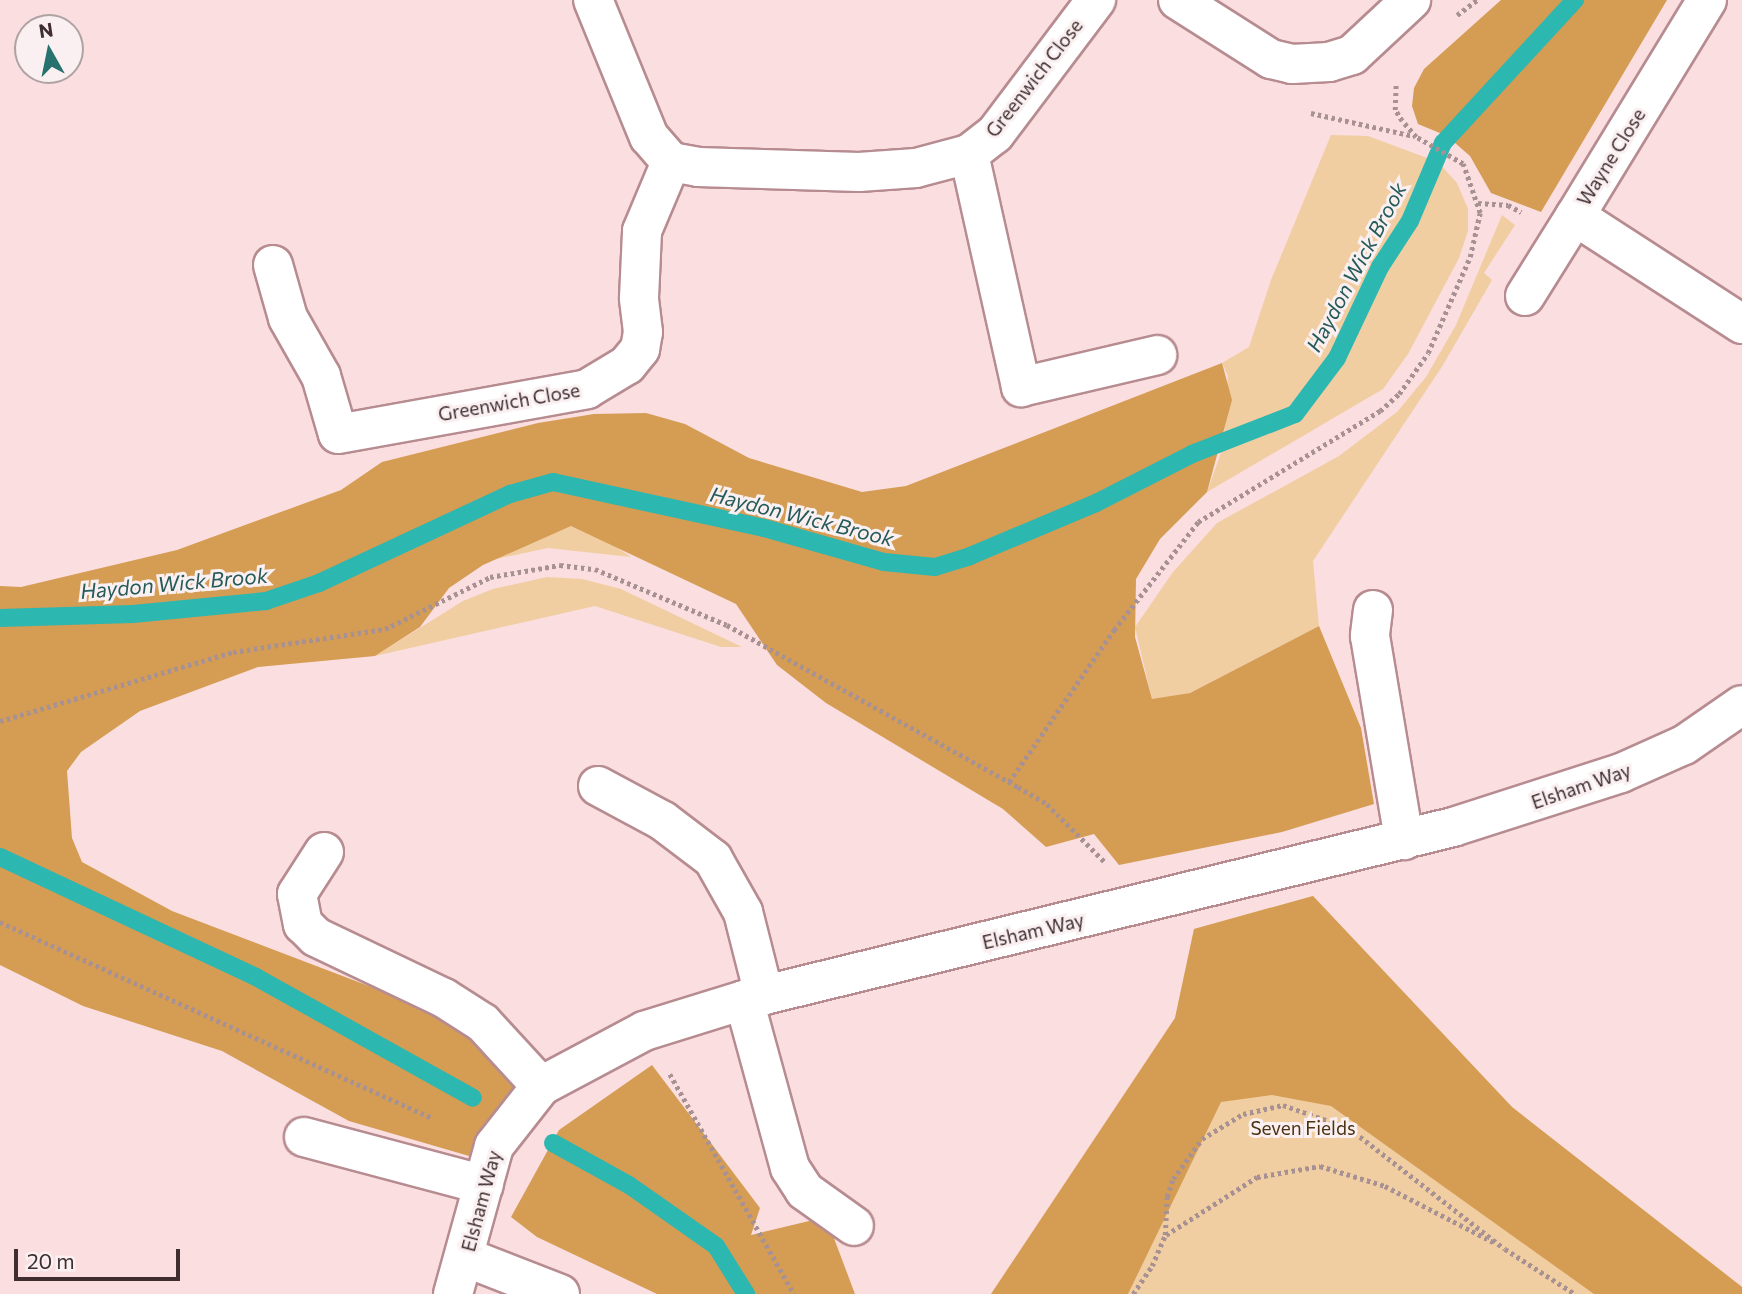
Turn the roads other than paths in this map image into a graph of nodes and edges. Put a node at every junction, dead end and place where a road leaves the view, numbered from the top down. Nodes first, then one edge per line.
1 (593, 0) edge
2 (1096, 0) edge
3 (1178, 0) edge
4 (1411, 0) edge
5 (1707, 0) edge
6 (969, 154) junction
7 (671, 162) junction
8 (1574, 216) junction
9 (274, 265) dead end
10 (1525, 296) dead end
11 (1742, 324) edge
12 (1157, 355) dead end
13 (1373, 610) dead end
14 (1742, 705) edge
15 (598, 786) dead end
16 (1404, 840) junction
17 (324, 852) dead end
18 (754, 998) junction
19 (541, 1086) junction
20 (304, 1138) dead end
21 (484, 1185) junction
22 (854, 1226) dead end
23 (465, 1257) junction
24 (453, 1294) edge
25 (560, 1294) edge

1 - 7 street
2 - 6 street, Greenwich Close
3 - 4 street
5 - 8 street, Wayne Close
6 - 7 street, Greenwich Close
6 - 12 street, Greenwich Close
7 - 9 street, Greenwich Close
8 - 10 street
8 - 11 street, Wayne Close
13 - 16 street
14 - 16 street, Elsham Way
15 - 18 street
16 - 18 street, Elsham Way
17 - 19 street
18 - 19 street, Elsham Way
18 - 22 street
19 - 21 street, Elsham Way
20 - 21 street
21 - 23 street, Elsham Way
23 - 24 street, Elsham Way
23 - 25 street

